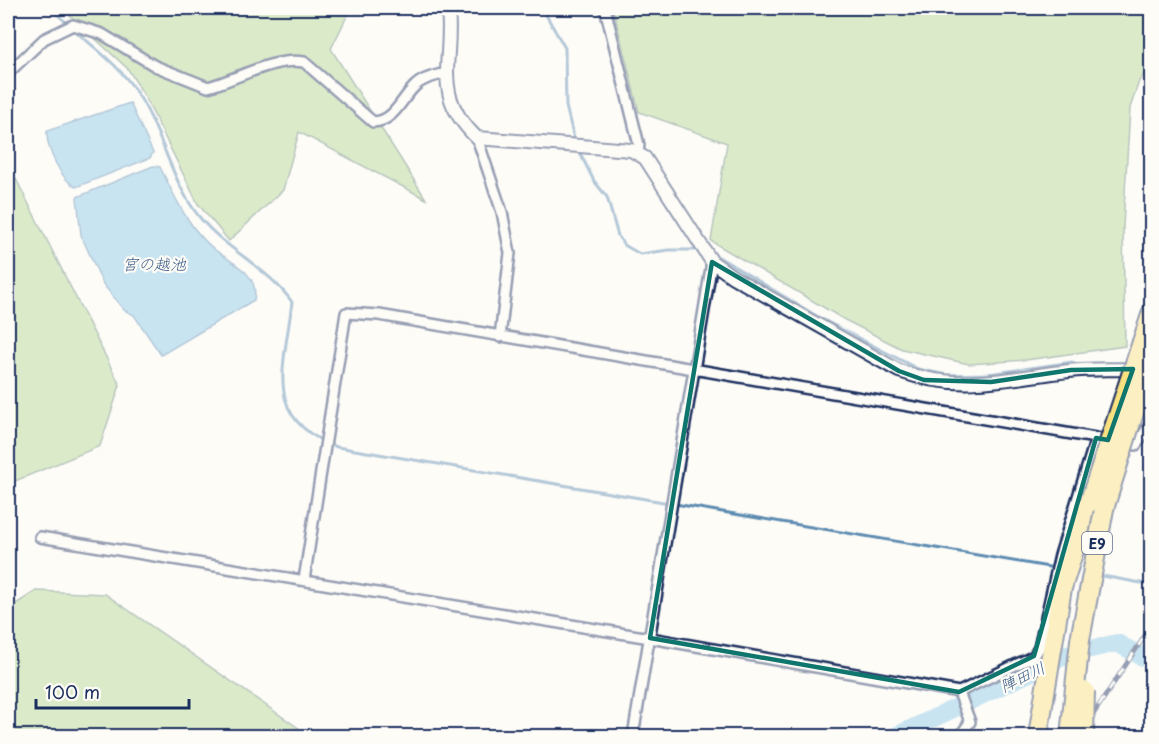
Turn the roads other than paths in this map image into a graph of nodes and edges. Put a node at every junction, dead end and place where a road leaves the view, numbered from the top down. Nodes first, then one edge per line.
1 (448, 8) edge
2 (605, 8) edge
3 (446, 72) junction
4 (8, 73) edge
5 (477, 138) junction
6 (638, 153) junction
7 (712, 262) junction
8 (1152, 312) edge
9 (500, 337) junction
10 (1147, 348) edge
11 (1152, 369) edge
12 (694, 370) junction
13 (1152, 422) edge
14 (1096, 438) junction
15 (1089, 504) junction
16 (40, 537) dead end
17 (1093, 560) junction
18 (304, 580) junction
19 (650, 638) junction
20 (960, 695) junction
21 (633, 736) edge
22 (960, 736) edge
23 (1038, 736) edge
24 (1050, 736) edge
25 (1070, 736) edge
26 (1084, 736) edge

1 - 3 street
2 - 6 street
3 - 4 street
3 - 5 street
5 - 6 street
5 - 9 street
6 - 7 street
7 - 11 street
7 - 12 street
8 - 10 highway, E9
9 - 12 street
9 - 18 street
10 - 15 highway, E9, bridge
10 - 17 highway, E9, bridge
12 - 14 street
12 - 19 street
13 - 14 street
14 - 20 street
15 - 23 highway
15 - 24 highway, E9
16 - 18 street
17 - 25 highway, E9, bridge
17 - 26 highway, bridge
18 - 19 street
19 - 20 street
19 - 21 street
20 - 22 street

